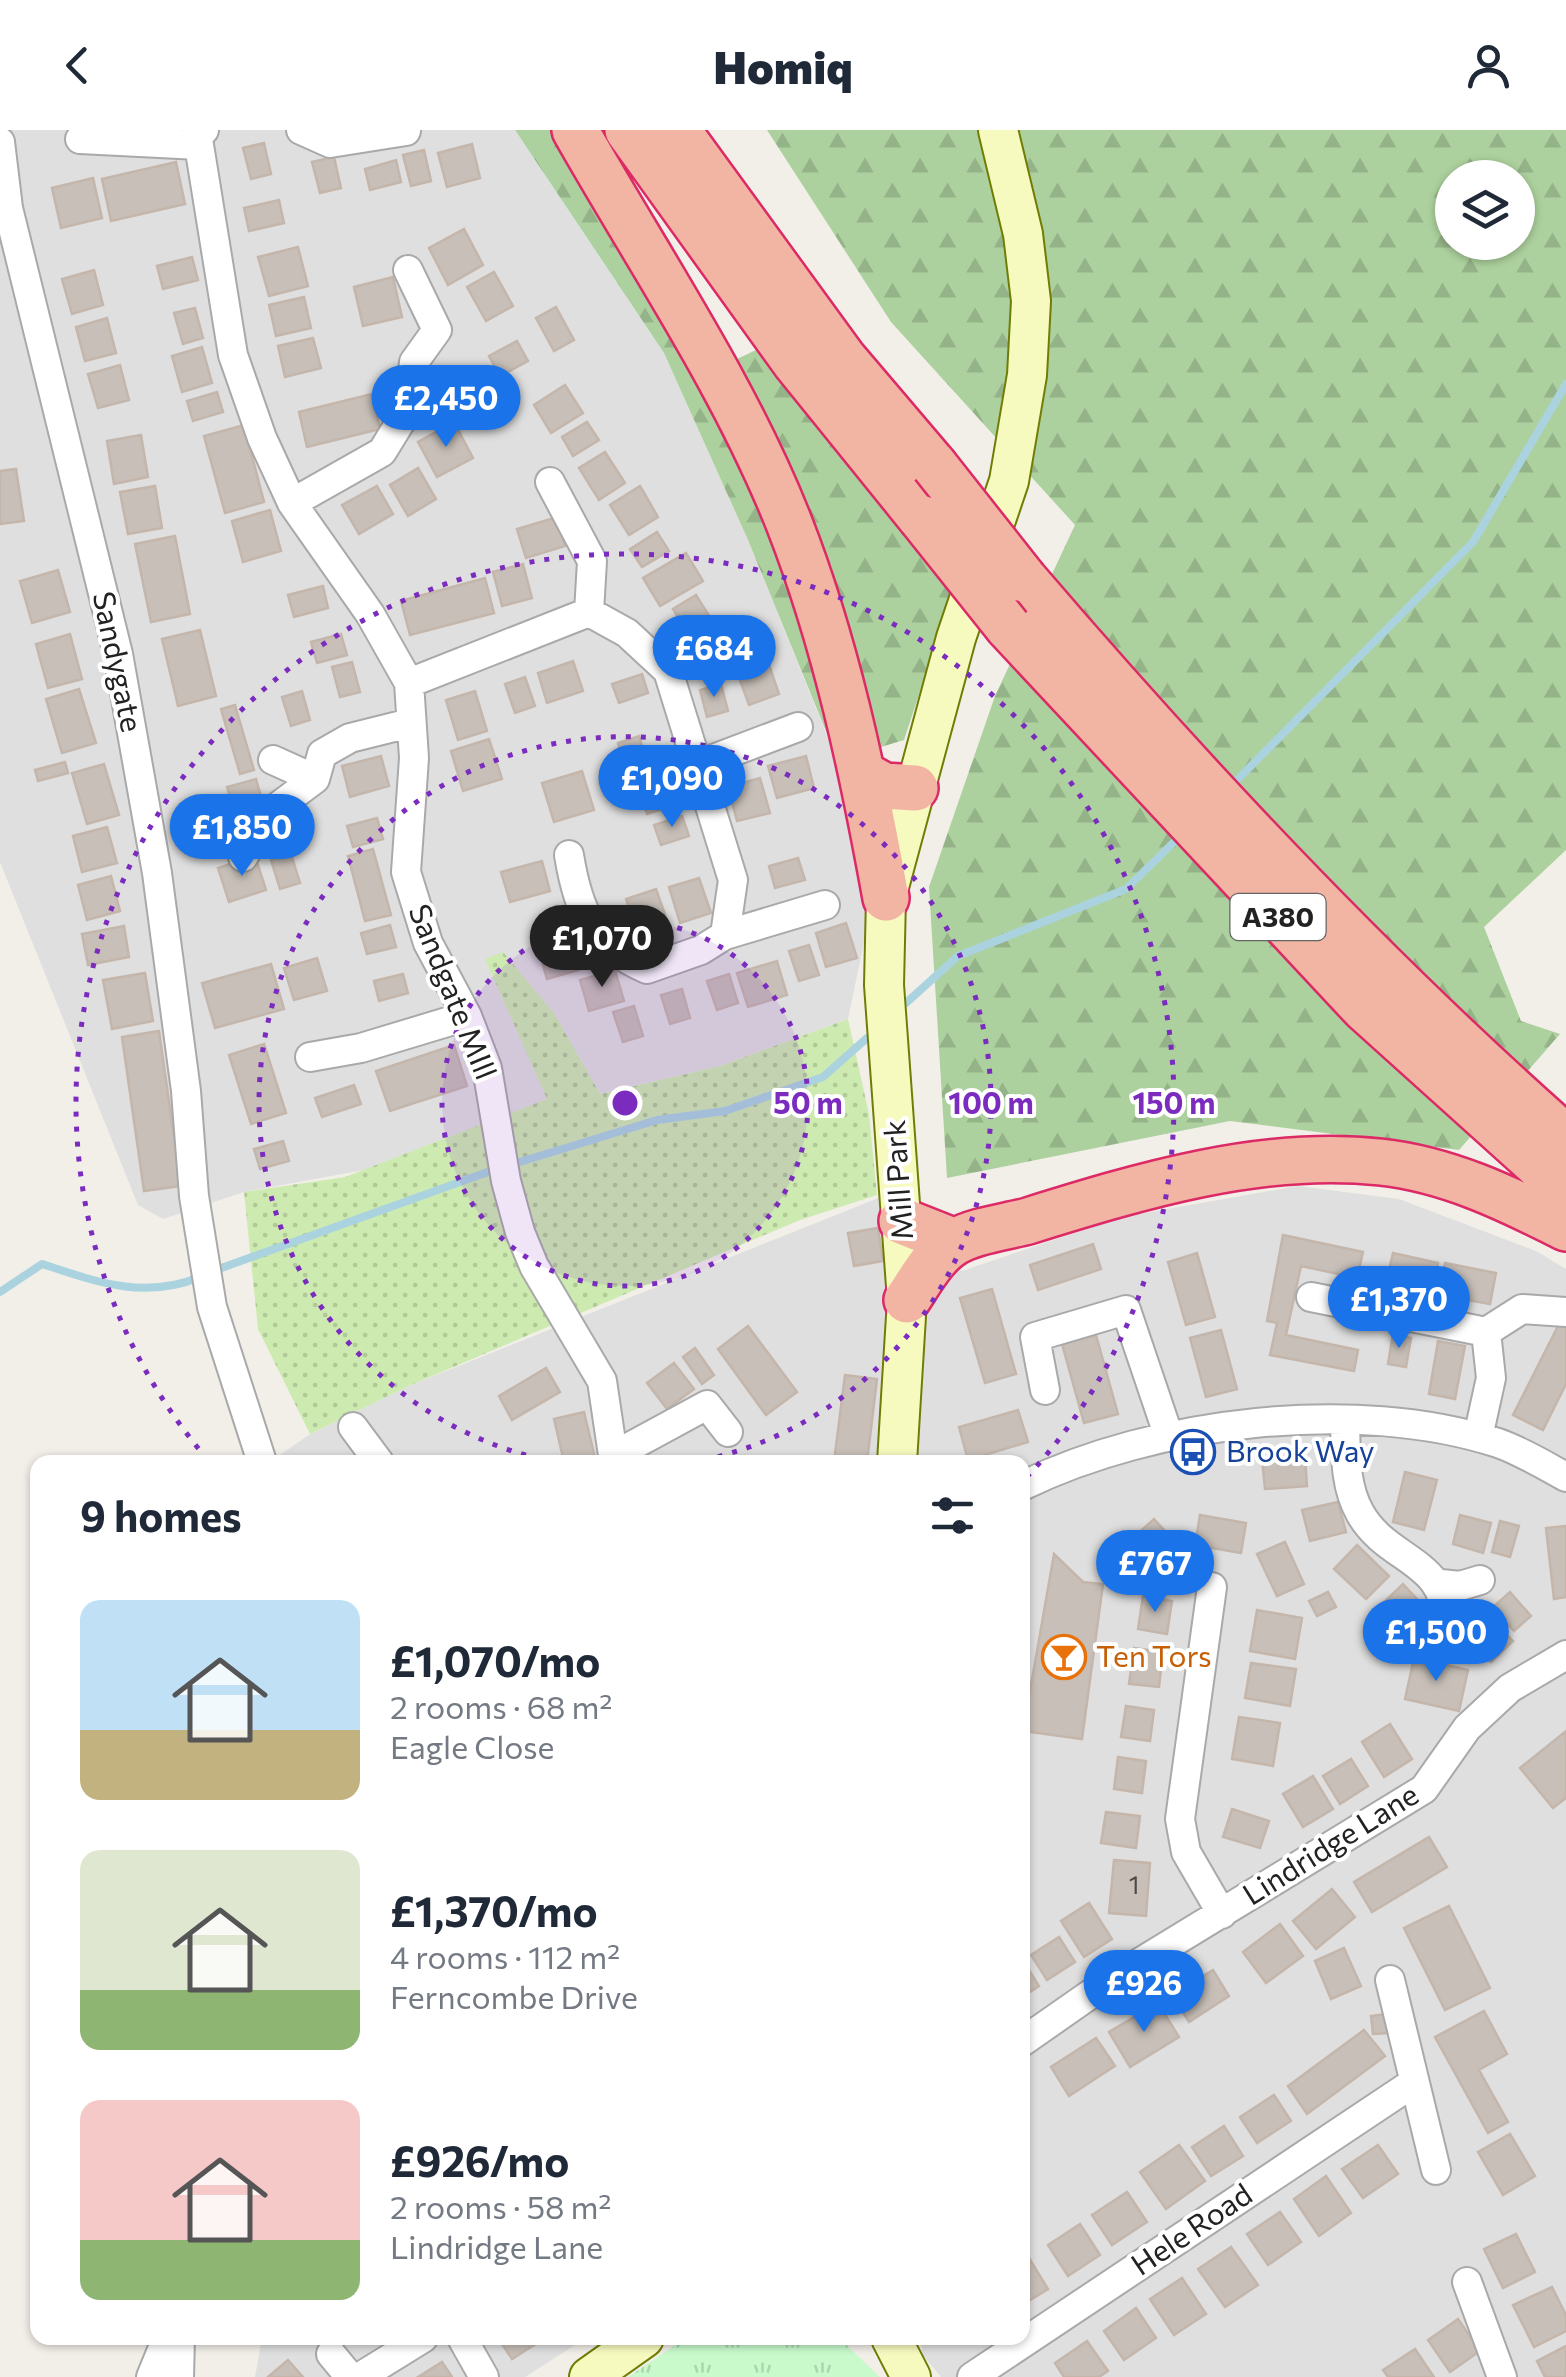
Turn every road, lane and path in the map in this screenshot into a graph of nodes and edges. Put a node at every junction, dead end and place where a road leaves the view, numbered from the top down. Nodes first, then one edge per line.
1 (301, 130) edge
2 (574, 130) edge
3 (628, 130) edge
4 (677, 130) edge
5 (708, 130) edge
6 (998, 130) edge
7 (406, 131) edge
8 (94, 136) edge
9 (351, 136) edge
10 (201, 138) edge
11 (0, 142) edge
12 (4, 208) edge
13 (748, 229) junction
14 (408, 270) dead end
15 (550, 482) dead end
16 (292, 504) junction
17 (589, 612) junction
18 (409, 683) junction
19 (410, 722) junction
20 (798, 727) dead end
21 (273, 760) dead end
22 (700, 764) junction
23 (864, 776) junction
24 (314, 778) junction
25 (915, 788) junction
26 (569, 855) dead end
27 (243, 856) dead end
28 (886, 898) junction
29 (825, 904) dead end
30 (725, 935) junction
31 (468, 1016) junction
32 (310, 1056) dead end
33 (1566, 1138) edge
34 (1566, 1190) edge
35 (902, 1221) junction
36 (1566, 1228) edge
37 (955, 1242) junction
38 (1311, 1298) dead end
39 (907, 1300) junction
40 (1566, 1312) edge
41 (1486, 1332) junction
42 (1046, 1390) dead end
43 (1345, 1420) junction
44 (353, 1427) dead end
45 (728, 1432) dead end
46 (1168, 1437) junction
47 (1478, 1438) junction
48 (260, 1455) edge
49 (374, 1455) edge
50 (612, 1455) edge
51 (622, 1455) edge
52 (898, 1455) edge
53 (1566, 1477) edge
54 (1030, 1483) edge
55 (1480, 1580) dead end
56 (1440, 1584) junction
57 (1212, 1587) dead end
58 (1445, 1625) dead end
59 (1566, 1654) edge
60 (1222, 1914) junction
61 (1390, 1980) dead end
62 (1030, 2036) edge
63 (1413, 2083) junction
64 (1436, 2170) dead end
65 (1467, 2282) dead end
66 (1030, 2338) edge
67 (164, 2345) edge
68 (180, 2345) edge
69 (412, 2345) edge
70 (466, 2345) edge
71 (634, 2345) edge
72 (895, 2345) edge
73 (1020, 2345) edge
74 (331, 2354) dead end
75 (1496, 2374) edge
76 (151, 2377) edge
77 (179, 2377) edge
78 (350, 2377) edge
79 (360, 2377) edge
80 (484, 2377) edge
81 (588, 2377) edge
82 (912, 2377) edge
83 (972, 2377) edge

1 - 9 street
2 - 23 highway
3 - 34 highway, A380, bridge
4 - 13 highway, A380
5 - 13 highway
6 - 25 main road, Mill Park
7 - 9 street
8 - 10 street
10 - 16 street, Sandgate MIll
11 - 12 street, Sandygate
12 - 48 street, Sandygate
13 - 33 highway, A380, bridge
14 - 16 street
15 - 17 street
16 - 18 street, Sandgate MIll
17 - 18 street
17 - 22 street
18 - 19 street, Sandgate MIll
19 - 24 street
19 - 31 street, Sandgate MIll
20 - 22 street
21 - 24 street
22 - 30 street
23 - 25 highway
23 - 28 highway
24 - 27 street
25 - 28 main road, Mill Park
26 - 30 street
28 - 35 main road, Mill Park
29 - 30 street
31 - 32 street
31 - 50 street, Sandgate MIll
35 - 37 highway
35 - 39 main road, Mill Park
36 - 37 highway
37 - 39 highway
38 - 41 street
39 - 52 main road, Mill Park
40 - 41 street
41 - 47 street
42 - 46 street
43 - 46 street
43 - 47 street
43 - 56 street
44 - 49 street
45 - 51 street
46 - 54 street
47 - 53 street
55 - 56 street
56 - 58 street
57 - 60 street
59 - 60 street, Lindridge Lane
60 - 62 street, Lindridge Lane
61 - 63 street
63 - 64 street
63 - 66 street, Hele Road
65 - 75 street
67 - 76 street
68 - 77 street
69 - 79 street
70 - 80 street
71 - 81 main road
72 - 82 main road
73 - 83 street, Hele Road
74 - 78 street

